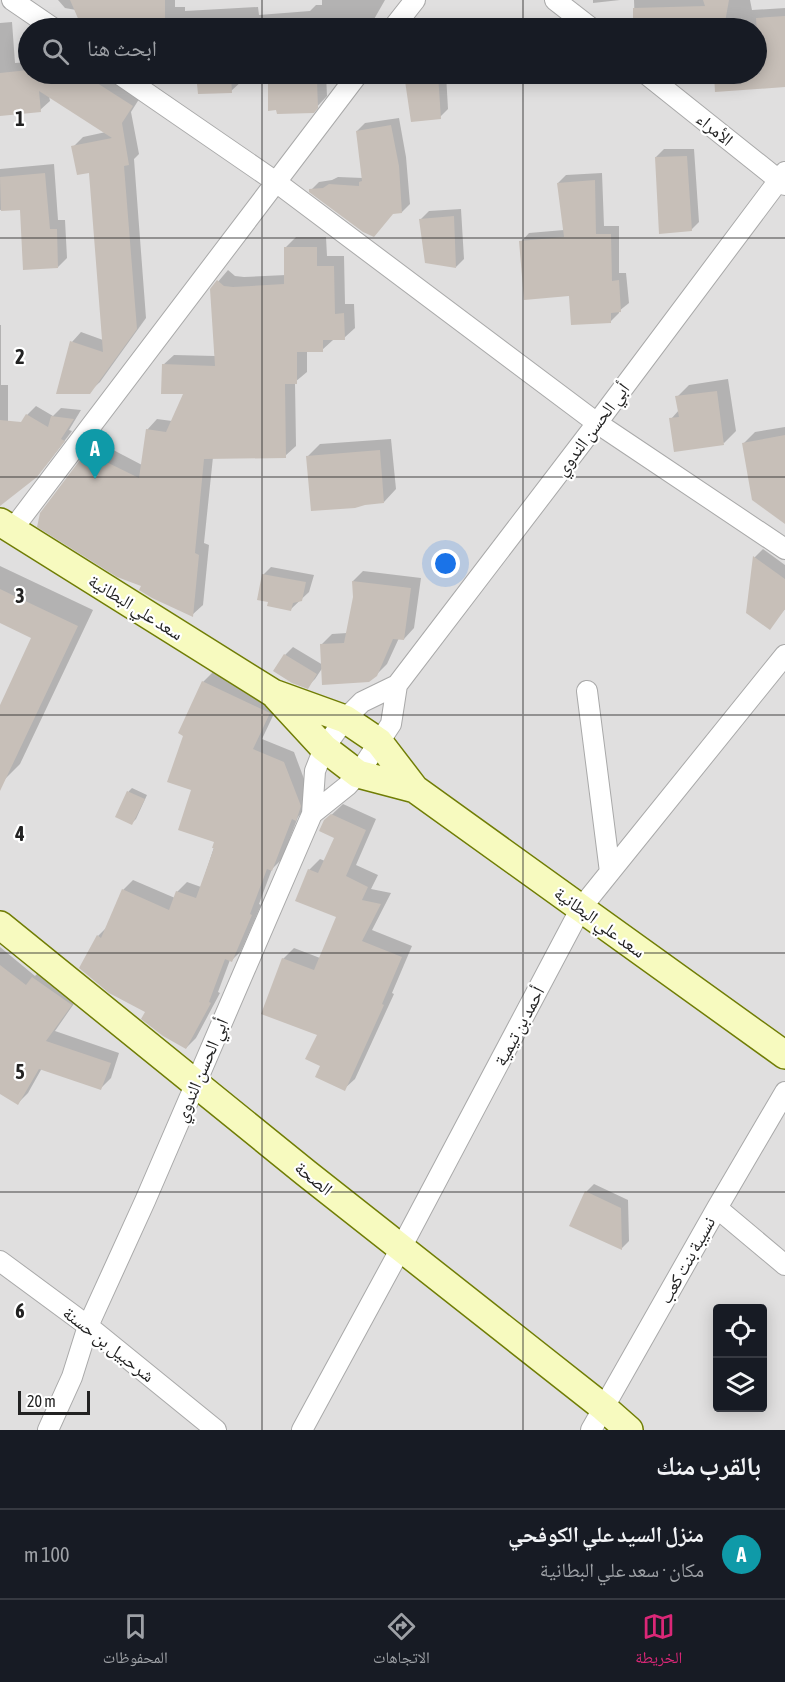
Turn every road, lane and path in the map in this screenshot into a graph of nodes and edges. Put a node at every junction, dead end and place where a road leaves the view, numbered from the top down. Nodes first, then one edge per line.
1 (12, 0) edge
2 (415, 0) edge
3 (555, 0) edge
4 (38, 18) edge
5 (401, 18) edge
6 (578, 18) edge
7 (134, 84) edge
8 (350, 84) edge
9 (659, 84) edge
10 (783, 179) edge
11 (276, 182) junction
12 (597, 423) junction
13 (6, 526) edge
14 (785, 549) edge
15 (785, 655) edge
16 (397, 685) junction
17 (587, 691) dead end
18 (273, 693) junction
19 (345, 719) junction
20 (379, 742) junction
21 (324, 748) junction
22 (358, 774) junction
23 (415, 789) junction
24 (312, 814) junction
25 (610, 872) junction
26 (581, 908) junction
27 (0, 925) edge
28 (785, 1055) edge
29 (195, 1083) junction
30 (785, 1092) edge
31 (717, 1208) junction
32 (401, 1248) junction
33 (0, 1261) edge
34 (785, 1264) edge
35 (88, 1326) junction
36 (598, 1419) edge
37 (48, 1430) edge
38 (216, 1430) edge
39 (302, 1430) edge
40 (629, 1430) edge

1 - 4 street
2 - 5 street
3 - 6 street
7 - 11 street
8 - 11 street
9 - 10 street, الأمراء
10 - 12 street, أبي الحسن الندوي
11 - 12 street
11 - 13 street
12 - 14 street
12 - 16 street, أبي الحسن الندوي
13 - 18 main road, سعد علي البطانية
15 - 25 street, أحمد بن تيمية
16 - 19 street, أبي الحسن الندوي
16 - 20 street, أبي الحسن الندوي
17 - 25 street
18 - 19 main road, سعد علي البطانية
18 - 21 main road, سعد علي البطانية
19 - 20 main road, سعد علي البطانية
19 - 21 street, أبي الحسن الندوي
20 - 22 street, أبي الحسن الندوي
20 - 23 main road, سعد علي البطانية
21 - 22 main road, سعد علي البطانية
21 - 24 street, أبي الحسن الندوي
22 - 23 main road, سعد علي البطانية
22 - 24 street, أبي الحسن الندوي
23 - 26 main road, سعد علي البطانية
24 - 29 street, أبي الحسن الندوي
25 - 26 street, أحمد بن تيمية
26 - 28 main road, سعد علي البطانية
26 - 32 street, أحمد بن تيمية
27 - 29 main road, الصحة
29 - 32 main road, الصحة
29 - 35 street, أبي الحسن الندوي
30 - 31 street, نسيبة بنت كعب
31 - 34 street
31 - 36 street, نسيبة بنت كعب
32 - 36 main road, الصحة
32 - 39 street, أحمد بن تيمية
33 - 35 street, شرحبيل بن حسنة
35 - 37 street, أبي الحسن الندوي
35 - 38 street, شرحبيل بن حسنة
36 - 40 main road, الصحة

